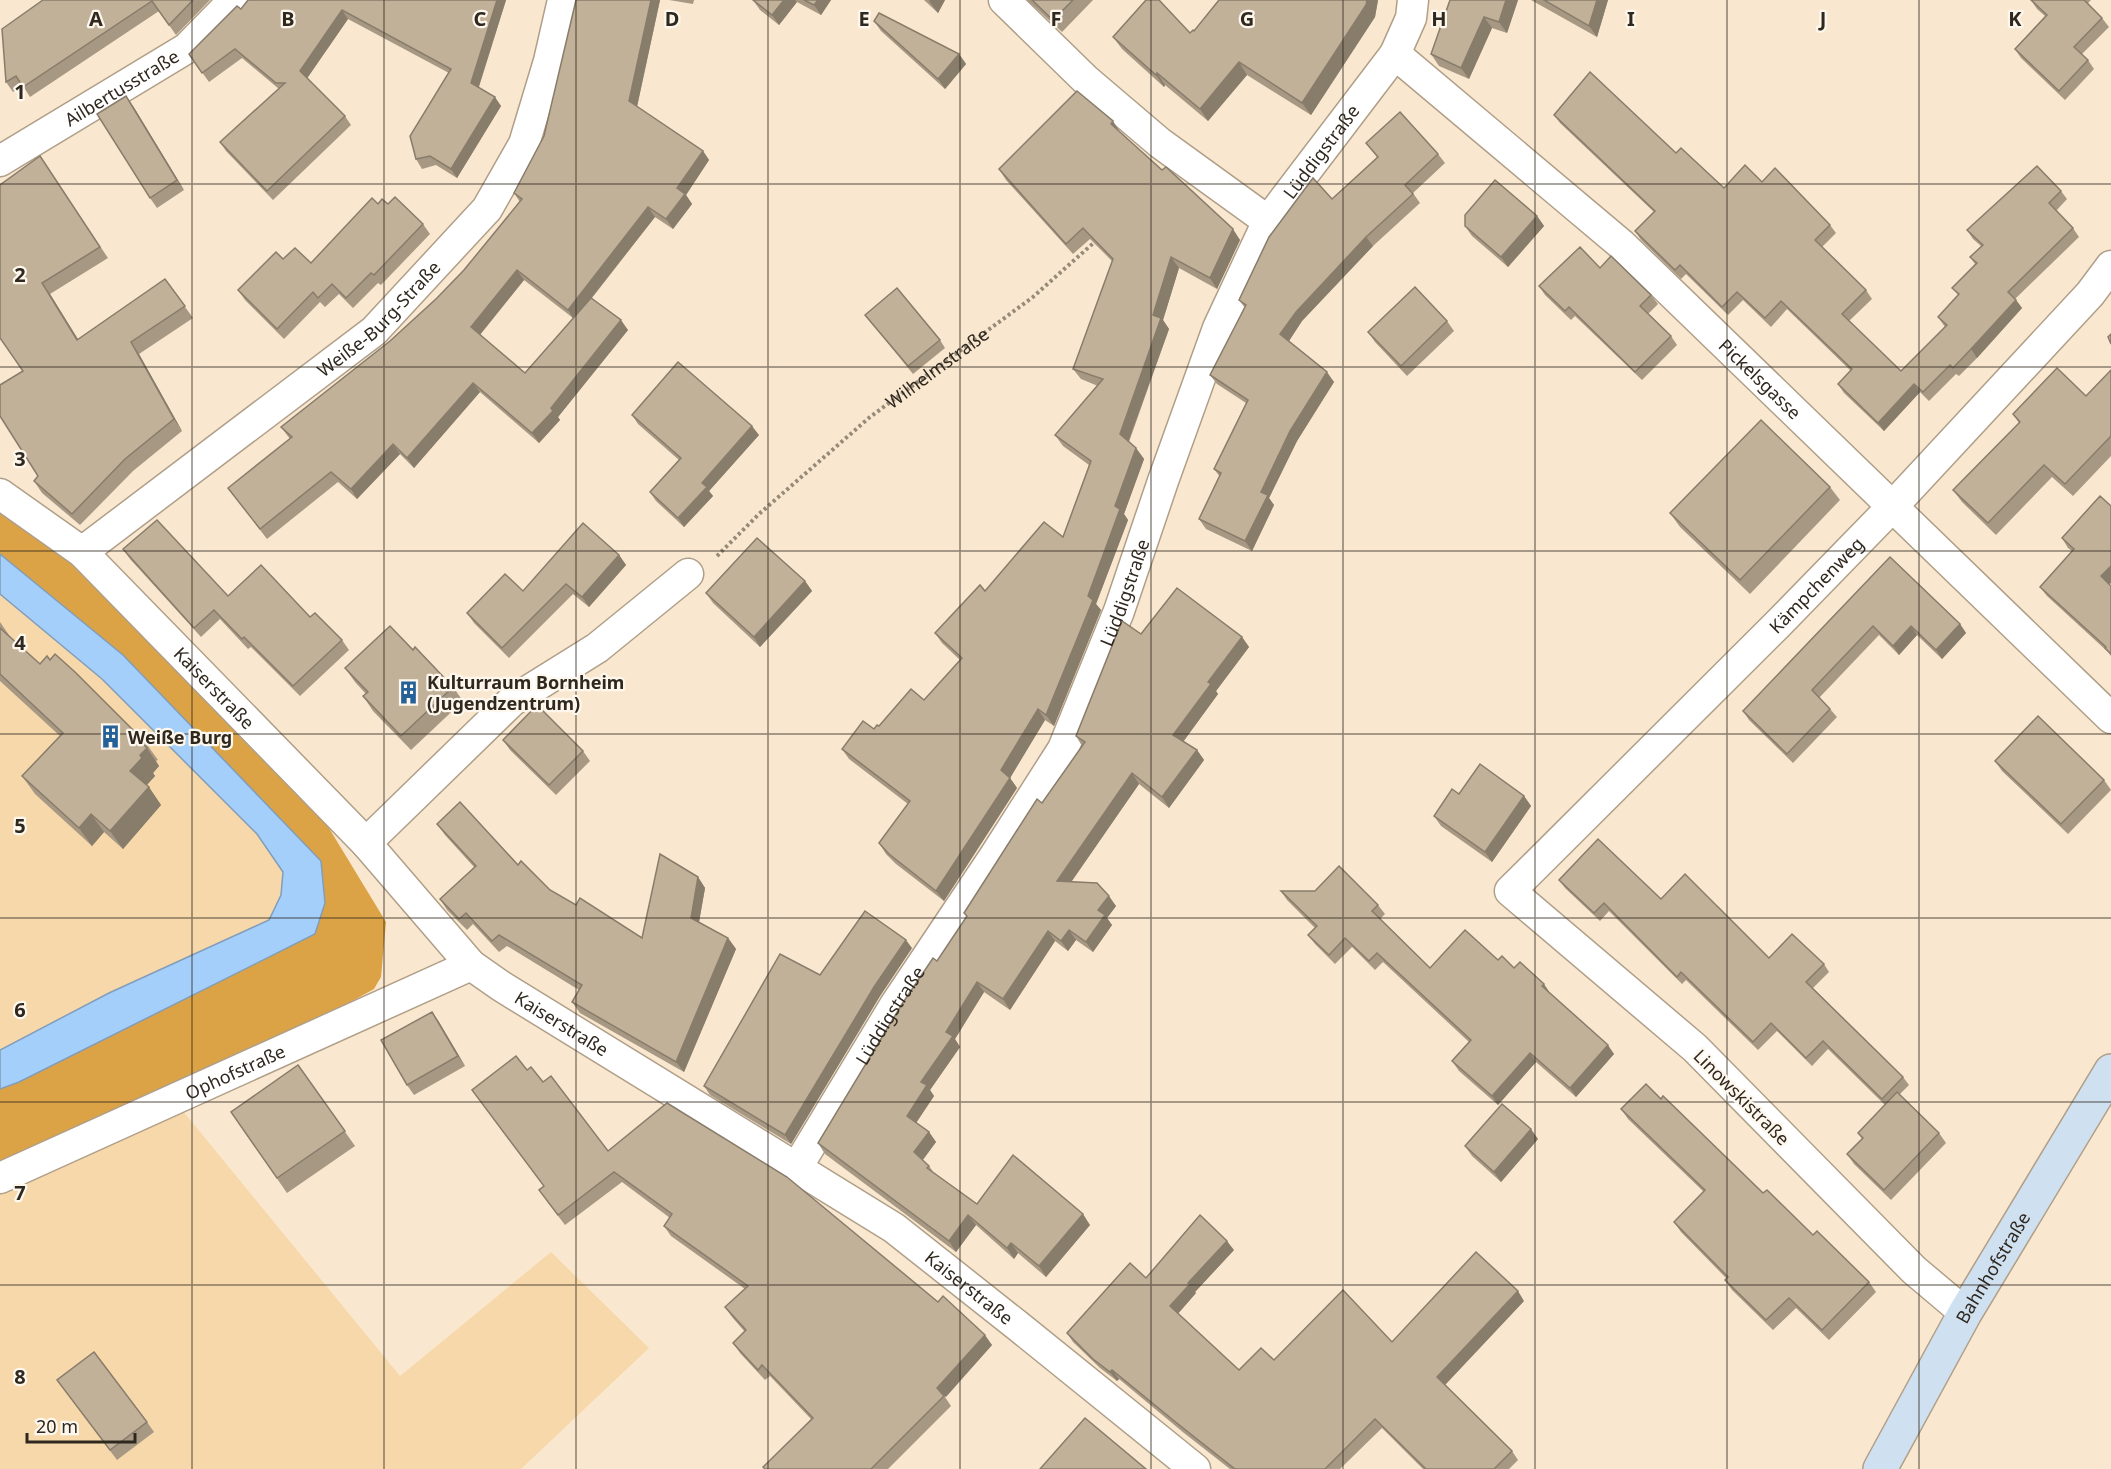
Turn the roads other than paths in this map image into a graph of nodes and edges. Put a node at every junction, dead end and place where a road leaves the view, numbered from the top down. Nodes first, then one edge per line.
1 (234, 0) edge
2 (563, 0) edge
3 (1004, 0) edge
4 (1413, 0) edge
5 (1395, 54) junction
6 (0, 161) edge
7 (1268, 221) junction
8 (2111, 266) edge
9 (0, 494) edge
10 (1892, 507) junction
11 (82, 552) junction
12 (688, 574) road end
13 (2111, 718) edge
14 (366, 843) junction
15 (1510, 891) joint
16 (471, 965) junction
17 (2111, 1071) edge
18 (796, 1168) junction
19 (0, 1178) edge
20 (1965, 1312) junction
21 (1195, 1469) edge
22 (1880, 1469) edge

1 - 6 street, Ailbertusstraße
2 - 11 street, Weiße-Burg-Straße
3 - 7 street
4 - 5 street, Lüddigstraße
5 - 7 street, Lüddigstraße
5 - 10 street, Pickelsgasse
7 - 18 street, Lüddigstraße
8 - 10 street, Kämpchenweg
9 - 11 street, Kaiserstraße
10 - 13 street, Pickelsgasse
10 - 15 street, Kämpchenweg
11 - 14 street, Kaiserstraße
12 - 14 street
14 - 16 street, Kaiserstraße
15 - 20 street, Linowskistraße
16 - 18 street, Kaiserstraße
16 - 19 street, Ophofstraße
17 - 20 main road, Bahnhofstraße
18 - 21 street, Kaiserstraße
20 - 22 main road, Bahnhofstraße

